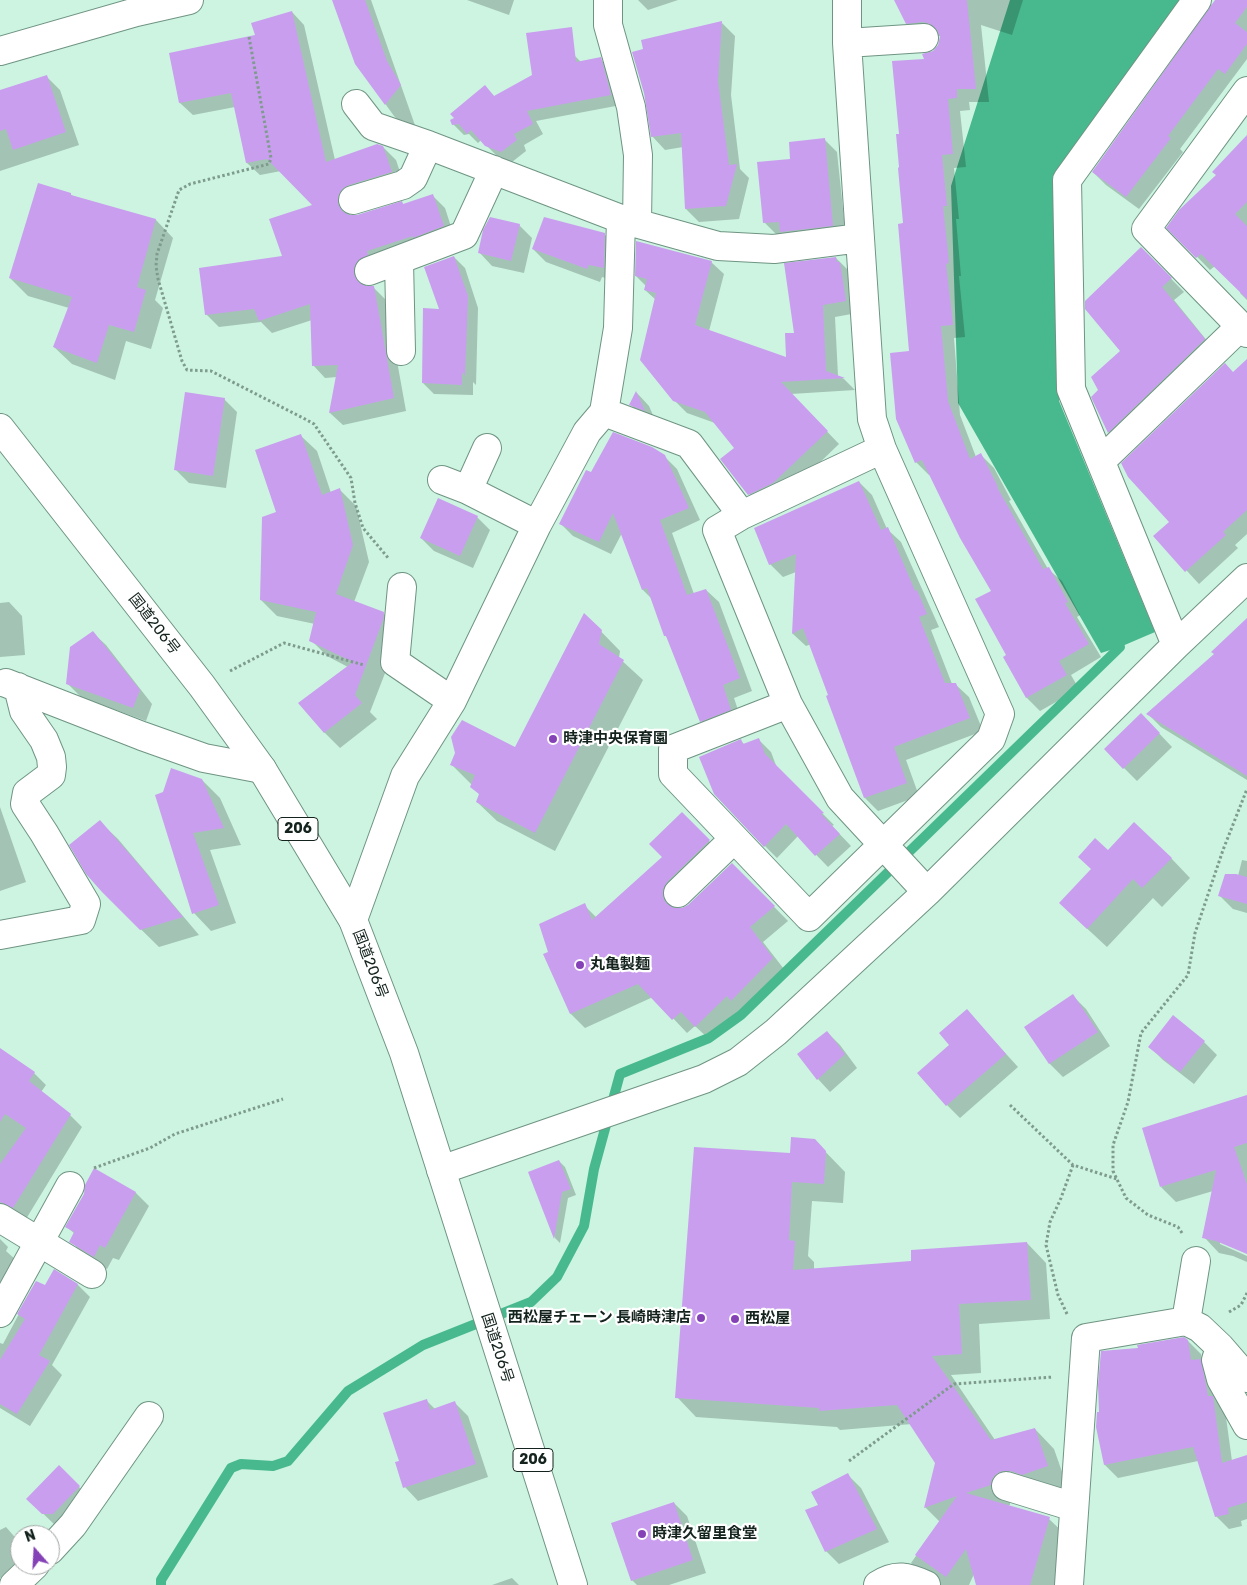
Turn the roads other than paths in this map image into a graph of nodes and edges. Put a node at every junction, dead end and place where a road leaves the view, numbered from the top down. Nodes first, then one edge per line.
1 (189, 0) edge
2 (608, 0) edge
3 (847, 0) edge
4 (1197, 0) edge
5 (141, 6) edge
6 (924, 38) dead end
7 (847, 43) junction
8 (0, 51) edge
9 (1246, 97) edge
10 (356, 104) dead end
11 (428, 145) junction
12 (494, 170) junction
13 (354, 200) dead end
14 (629, 221) junction
15 (860, 238) junction
16 (399, 261) junction
17 (369, 271) dead end
18 (1244, 330) edge
19 (401, 351) dead end
20 (604, 412) junction
21 (0, 428) edge
22 (487, 448) dead end
23 (882, 449) junction
24 (1101, 461) junction
25 (442, 480) dead end
26 (468, 490) junction
27 (742, 515) junction
28 (537, 525) junction
29 (1247, 578) edge
30 (402, 586) road end
31 (1176, 645) junction
32 (9, 684) edge
33 (452, 701) junction
34 (788, 704) junction
35 (262, 769) junction
36 (734, 839) junction
37 (886, 848) junction
38 (920, 885) junction
39 (678, 894) dead end
40 (353, 920) junction
41 (0, 935) edge
42 (441, 1170) junction
43 (70, 1186) road end
44 (0, 1218) edge
45 (40, 1241) junction
46 (1196, 1261) road end
47 (92, 1274) dead end
48 (0, 1313) edge
49 (1186, 1321) junction
50 (1220, 1347) junction
51 (1247, 1378) edge
52 (149, 1416) dead end
53 (1247, 1425) edge
54 (1006, 1486) dead end
55 (1074, 1507) junction
56 (60, 1539) edge
57 (25, 1575) edge
58 (14, 1585) edge
59 (573, 1585) edge
60 (878, 1585) edge
61 (926, 1585) edge
62 (1069, 1585) edge

1 - 5 main road
2 - 14 main road
3 - 7 main road
4 - 24 main road
5 - 8 main road
6 - 7 main road
7 - 15 main road
9 - 18 main road
10 - 11 main road
11 - 12 main road
11 - 13 main road
12 - 14 main road
12 - 16 main road
14 - 15 main road
14 - 20 main road
15 - 23 main road
16 - 17 main road
16 - 19 main road
18 - 24 main road
20 - 27 main road
20 - 28 main road
21 - 35 main road, 国道206号 / 206
22 - 26 main road
23 - 27 main road
23 - 37 main road
24 - 31 main road
25 - 26 main road
26 - 28 main road
27 - 34 main road
28 - 33 main road
29 - 31 main road
30 - 33 main road
31 - 38 main road
32 - 35 main road
32 - 41 main road
33 - 40 main road
34 - 36 main road
34 - 37 main road
35 - 40 main road, 国道206号 / 206
36 - 37 main road
36 - 39 main road
37 - 38 main road
38 - 42 main road
40 - 42 main road, 国道206号 / 206
42 - 59 main road, 国道206号 / 206
43 - 45 main road
44 - 45 main road
45 - 47 main road
45 - 48 main road
46 - 49 main road
49 - 50 main road
49 - 55 main road
50 - 51 main road
50 - 53 main road
52 - 56 main road
54 - 55 main road
55 - 62 main road
57 - 58 main road
60 - 61 main road

